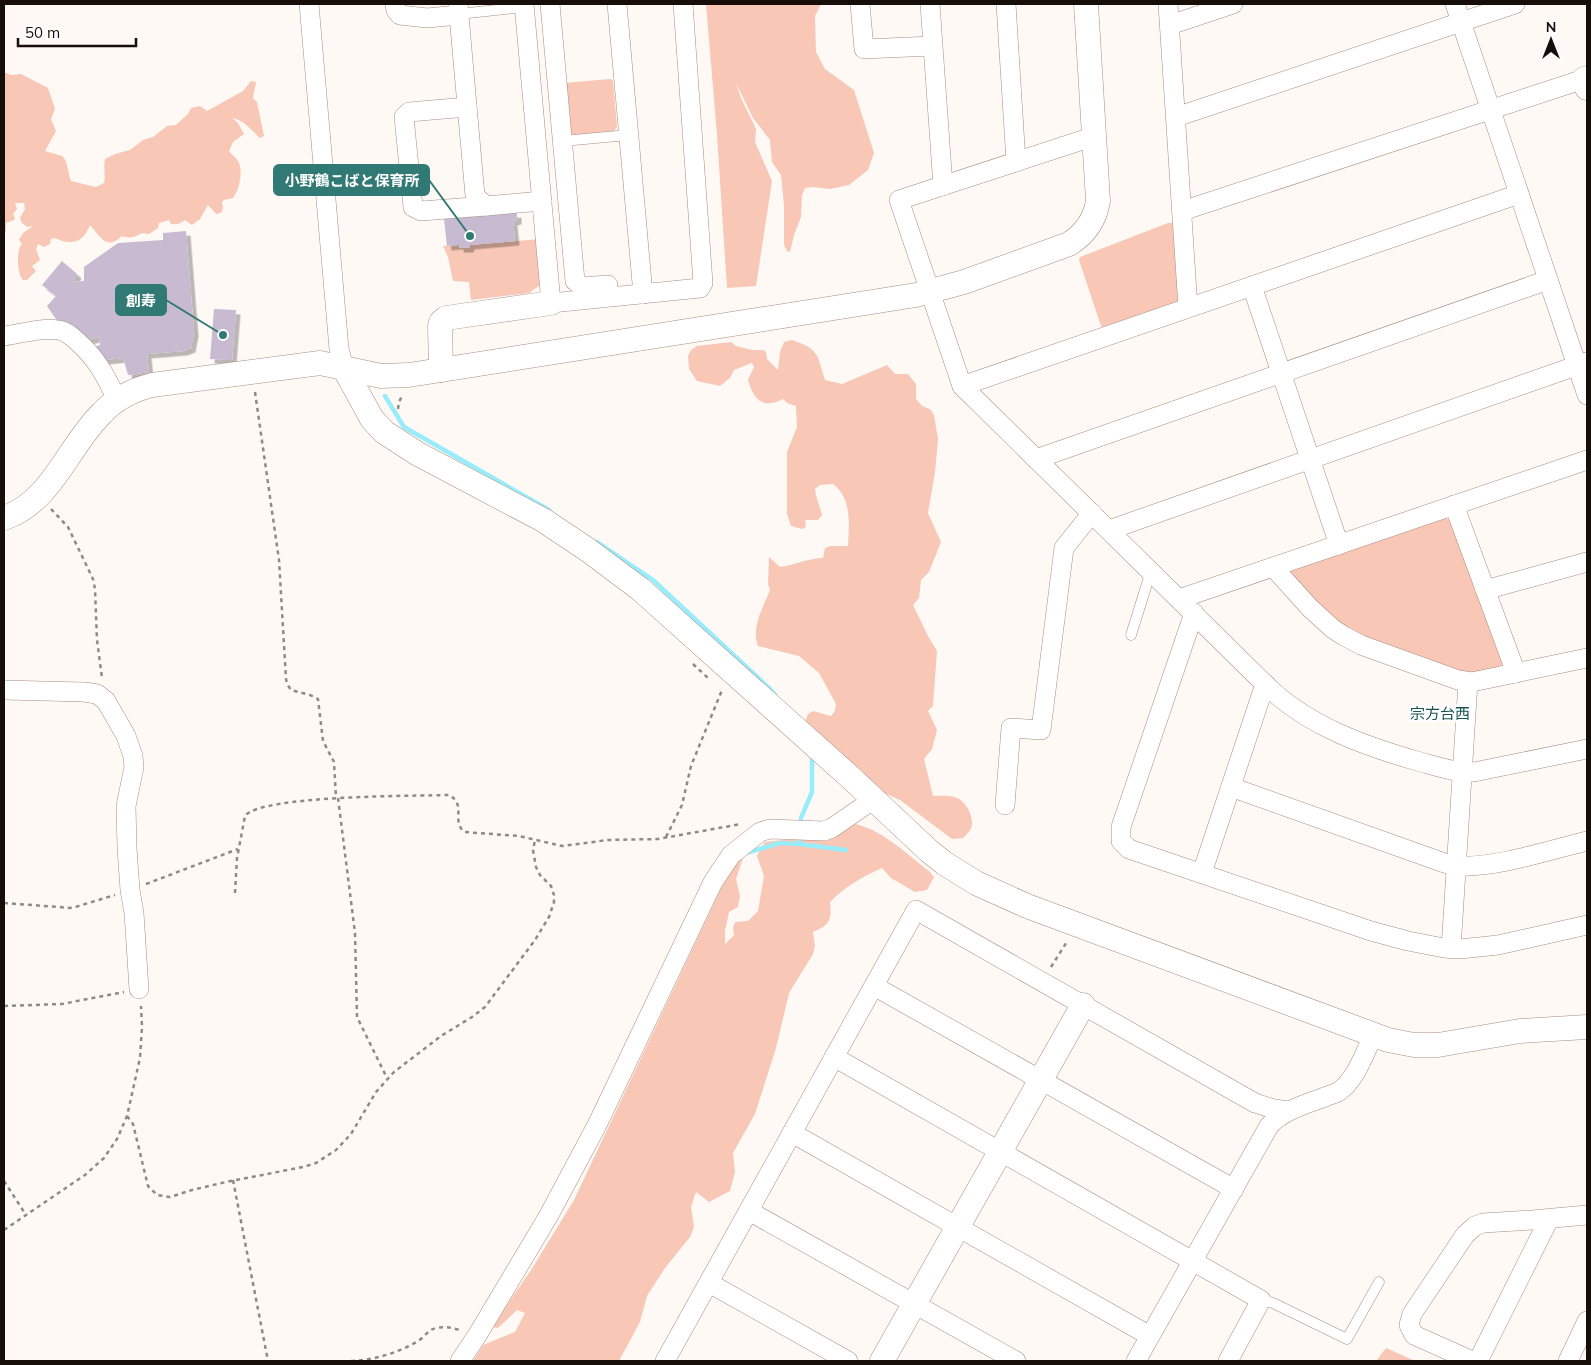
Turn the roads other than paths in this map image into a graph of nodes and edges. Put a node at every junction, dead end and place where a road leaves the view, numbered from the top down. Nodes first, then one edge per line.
1 (309, 4) edge
2 (395, 4) edge
3 (550, 4) edge
4 (617, 4) edge
5 (683, 4) edge
6 (860, 4) edge
7 (930, 4) edge
8 (1006, 4) edge
9 (1086, 4) edge
10 (1168, 4) edge
11 (1233, 4) edge
12 (1455, 4) edge
13 (1515, 4) edge
14 (524, 5) edge
15 (458, 11) edge
16 (1461, 22) junction
17 (1170, 25) junction
18 (932, 46) junction
19 (1586, 81) edge
20 (467, 107) junction
21 (1490, 110) junction
22 (1176, 117) junction
23 (628, 135) junction
24 (1095, 136) junction
25 (563, 141) junction
26 (1016, 162) junction
27 (943, 186) junction
28 (1519, 194) junction
29 (542, 201) junction
30 (486, 206) junction
31 (1182, 211) junction
32 (1548, 280) junction
33 (1252, 286) junction
34 (642, 288) junction
35 (930, 292) junction
36 (551, 303) junction
37 (1188, 308) junction
38 (4, 336) edge
39 (1582, 364) edge
40 (344, 368) junction
41 (441, 370) junction
42 (1282, 373) junction
43 (962, 386) junction
44 (1587, 395) edge
45 (117, 400) junction
46 (1036, 459) junction
47 (1310, 460) junction
48 (1587, 460) edge
49 (1454, 505) junction
50 (1092, 513) junction
51 (4, 518) edge
52 (1109, 530) junction
53 (1339, 545) junction
54 (1587, 562) edge
55 (1272, 567) junction
56 (1151, 572) junction
57 (1486, 590) junction
58 (1179, 599) junction
59 (1194, 614) junction
60 (1132, 635) dead end
61 (1587, 658) edge
62 (1516, 673) junction
63 (1468, 682) junction
64 (1265, 684) junction
65 (4, 690) edge
66 (1587, 750) edge
67 (1462, 772) junction
68 (1231, 787) junction
69 (874, 799) junction
70 (1005, 805) dead end
71 (1587, 841) edge
72 (1456, 866) junction
73 (1202, 874) junction
74 (1587, 925) edge
75 (1451, 949) junction
76 (874, 986) junction
77 (139, 989) road end
78 (1083, 1005) junction
79 (1587, 1028) edge
80 (1372, 1036) junction
81 (834, 1057) junction
82 (1041, 1080) junction
83 (1288, 1112) junction
84 (792, 1133) junction
85 (1000, 1152) junction
86 (1234, 1189) junction
87 (748, 1211) junction
88 (1587, 1215) edge
89 (1549, 1219) junction
90 (958, 1227) junction
91 (1193, 1262) junction
92 (1379, 1282) dead end
93 (709, 1283) junction
94 (1261, 1300) junction
95 (914, 1304) junction
96 (1587, 1321) edge
97 (1150, 1336) junction
98 (672, 1359) edge
99 (460, 1361) edge
100 (848, 1361) edge
101 (882, 1361) edge
102 (1016, 1361) edge
103 (1136, 1361) edge
104 (1228, 1361) edge
105 (1472, 1361) edge
106 (1478, 1361) edge
107 (1568, 1361) edge

1 - 40 street
2 - 15 street
3 - 25 street
4 - 23 street
5 - 34 street
6 - 18 street
7 - 18 street
8 - 26 street
9 - 24 street
10 - 17 street
11 - 17 street
12 - 16 street
13 - 16 street
14 - 15 lane
14 - 29 street
15 - 20 street
16 - 21 street
16 - 22 street
17 - 22 street
18 - 27 street
19 - 21 street
20 - 30 street
20 - 30 street
21 - 28 street
21 - 31 street
22 - 31 street
23 - 25 lane
23 - 34 street
24 - 26 street
24 - 35 street
25 - 34 street
26 - 27 street
27 - 35 street
28 - 32 street
28 - 33 street
29 - 30 street
29 - 36 street
31 - 37 street
32 - 39 street
32 - 42 street
33 - 37 street
33 - 42 street
34 - 36 street
35 - 41 street
35 - 43 street
36 - 41 street
37 - 43 street
38 - 45 street
39 - 44 street
39 - 47 street
40 - 41 street
40 - 45 street
40 - 69 street
42 - 46 street
42 - 47 street
43 - 46 street
45 - 51 street
46 - 50 street
47 - 52 street
47 - 53 street
48 - 49 street
49 - 53 street
49 - 57 street
50 - 52 street
50 - 70 street
52 - 56 street
53 - 55 street
54 - 57 street
55 - 58 street
55 - 63 street
56 - 58 street
56 - 60 lane
57 - 62 street
58 - 59 street
59 - 64 street
59 - 73 street
61 - 62 street
62 - 63 street
63 - 67 street
64 - 67 street
64 - 68 street
65 - 77 street
66 - 67 street
67 - 72 street
68 - 72 street
68 - 73 street
69 - 80 street
69 - 99 street
71 - 72 street
72 - 75 street
73 - 75 street
74 - 75 street
76 - 78 street
76 - 81 street
76 - 82 street
78 - 82 street
78 - 83 street
79 - 80 street
80 - 83 street
81 - 84 street
81 - 85 street
82 - 85 street
82 - 86 street
83 - 86 street
84 - 87 street
84 - 90 street
85 - 90 street
85 - 91 street
86 - 91 street
87 - 93 street
87 - 95 street
88 - 89 street
89 - 105 street
89 - 106 street
90 - 95 street
90 - 97 street
91 - 94 street
91 - 97 street
92 - 94 lane
93 - 98 street
93 - 100 street
94 - 104 street
95 - 101 street
95 - 102 street
96 - 107 street
97 - 103 street

